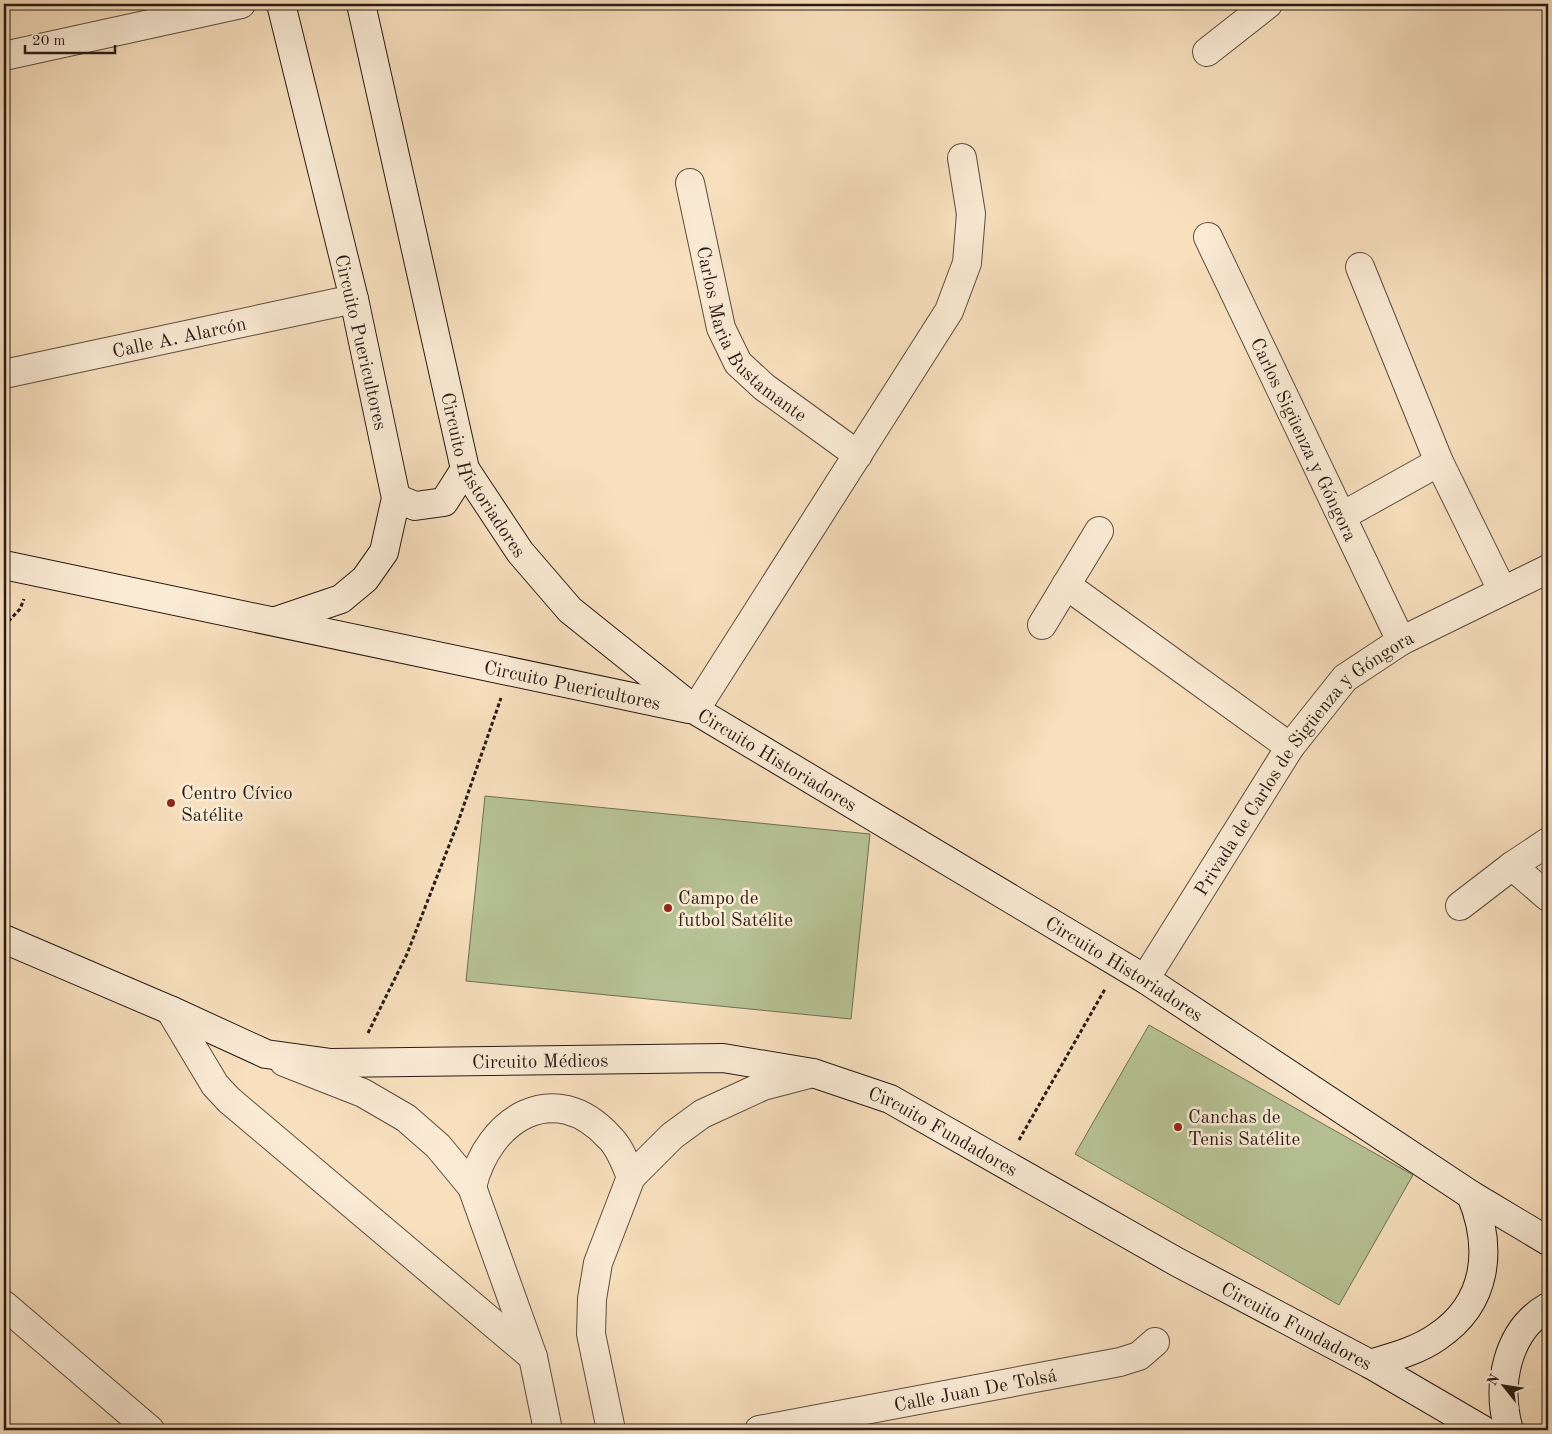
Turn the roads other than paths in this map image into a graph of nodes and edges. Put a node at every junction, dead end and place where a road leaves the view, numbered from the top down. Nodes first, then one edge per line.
1 (241, 4) edge
2 (281, 4) edge
3 (361, 4) edge
4 (1268, 4) edge
5 (1207, 52) dead end
6 (4, 56) edge
7 (962, 158) dead end
8 (690, 182) dead end
9 (1208, 236) dead end
10 (1360, 267) dead end
11 (354, 299) junction
12 (4, 374) edge
13 (858, 454) junction
14 (1439, 462) junction
15 (465, 468) junction
16 (396, 498) junction
17 (1342, 516) junction
18 (1099, 531) dead end
19 (4, 565) edge
20 (1548, 569) edge
21 (1066, 584) junction
22 (1502, 590) junction
23 (276, 621) junction
24 (1042, 625) dead end
25 (1401, 641) junction
26 (695, 710) junction
27 (1290, 747) junction
28 (1548, 842) edge
29 (1512, 866) junction
30 (1548, 897) edge
31 (1460, 906) dead end
32 (4, 939) edge
33 (1145, 979) junction
34 (170, 1010) junction
35 (266, 1054) junction
36 (813, 1073) junction
37 (631, 1177) junction
38 (472, 1187) junction
39 (1471, 1194) junction
40 (1548, 1241) edge
41 (4, 1305) edge
42 (1548, 1307) edge
43 (1155, 1342) dead end
44 (533, 1357) junction
45 (1370, 1364) junction
46 (150, 1430) edge
47 (548, 1430) edge
48 (611, 1430) edge
49 (759, 1430) edge
50 (1483, 1430) edge
51 (1509, 1430) edge

1 - 6 street
2 - 11 street, Circuito Puericultores
3 - 15 street, Circuito Historiadores
4 - 5 street
7 - 13 street
8 - 13 street, Carlos Maria Bustamante
9 - 17 street, Carlos Sigüenza y Góngora
10 - 14 street
11 - 12 street, Calle A. Alarcón
11 - 16 street, Circuito Puericultores
13 - 26 street
14 - 17 street
14 - 22 street
15 - 16 street
15 - 26 street, Circuito Historiadores
16 - 23 street, Circuito Puericultores
17 - 25 street, Carlos Sigüenza y Góngora
18 - 21 street
19 - 23 street, Circuito Puericultores
20 - 22 street, Privada de Carlos de Sigüenza y Góngora
21 - 24 street
21 - 27 street
22 - 25 street, Privada de Carlos de Sigüenza y Góngora
23 - 26 street, Circuito Puericultores
25 - 27 street, Privada de Carlos de Sigüenza y Góngora
26 - 33 street, Circuito Historiadores
27 - 33 street, Privada de Carlos de Sigüenza y Góngora
28 - 29 street
29 - 30 street
29 - 31 street
32 - 34 street, Circuito Médicos
33 - 39 street, Circuito Historiadores
34 - 35 street, Circuito Médicos
34 - 44 street
35 - 36 street, Circuito Médicos
35 - 38 street, Circuito Médicos
36 - 37 street
36 - 45 street, Circuito Fundadores
37 - 38 street
37 - 48 street
38 - 44 street, Circuito Médicos
39 - 40 street, Circuito Historiadores
39 - 45 street
41 - 46 street
42 - 51 street
43 - 49 street, Calle Juan De Tolsá
44 - 47 street, Circuito Médicos
45 - 50 street, Circuito Fundadores

